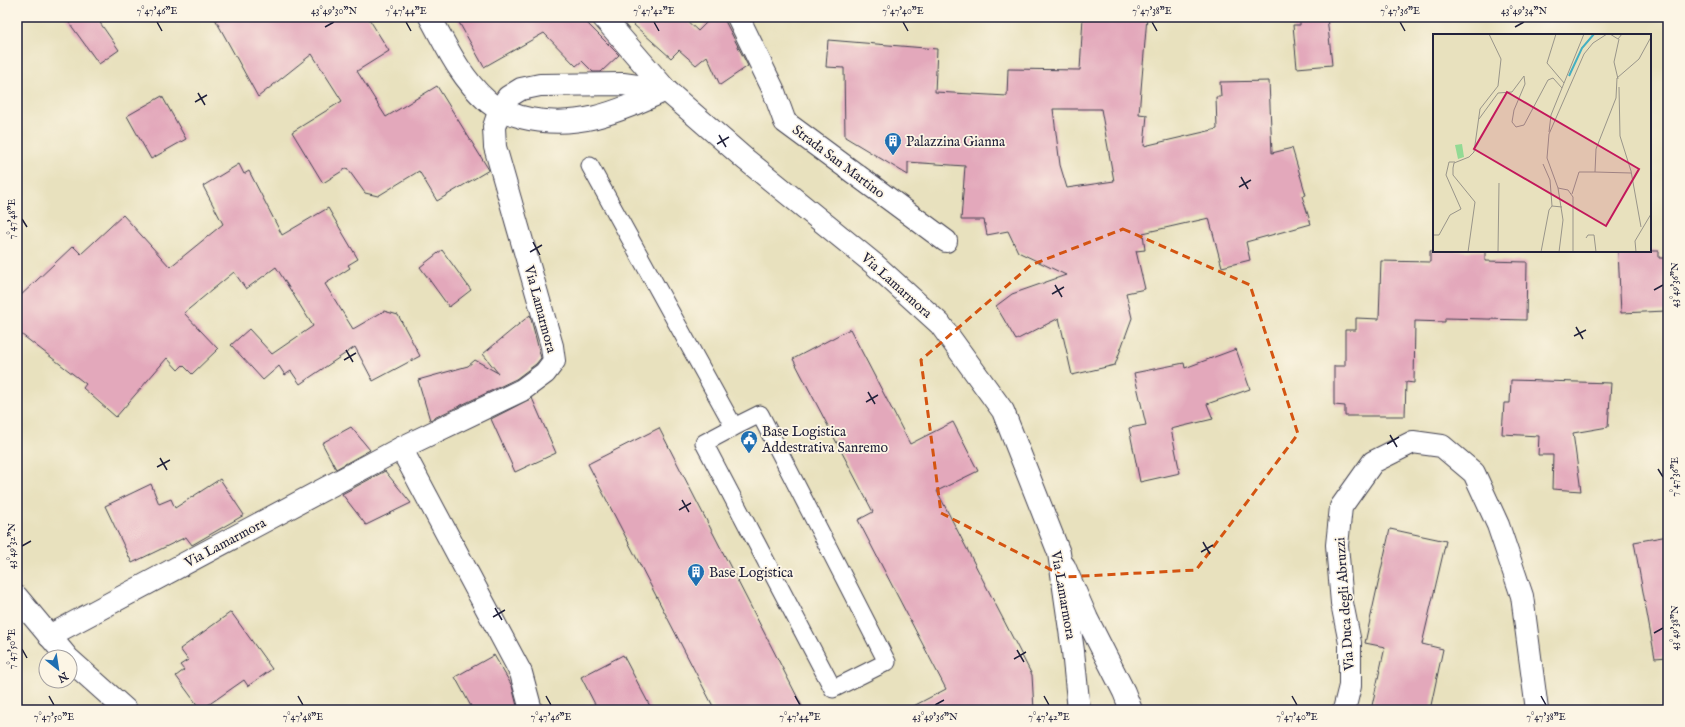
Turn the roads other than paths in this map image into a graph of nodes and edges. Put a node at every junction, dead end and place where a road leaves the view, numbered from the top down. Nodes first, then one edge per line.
1 (430, 17) edge
2 (603, 17) edge
3 (738, 17) edge
4 (666, 90) junction
5 (500, 109) junction
6 (590, 166) dead end
7 (946, 241) dead end
8 (734, 428) junction
9 (402, 448) junction
10 (1058, 553) junction
11 (17, 597) edge
12 (50, 636) junction
13 (61, 649) edge
14 (78, 667) edge
15 (126, 710) edge
16 (531, 710) edge
17 (1079, 710) edge
18 (1130, 710) edge
19 (1344, 710) edge
20 (1537, 710) edge

1 - 5 street
2 - 4 street, Via Lamarmora
3 - 7 street, Strada San Martino
4 - 5 street
4 - 5 street
4 - 10 street, Via Lamarmora
5 - 9 street, Via Lamarmora
6 - 8 lane
8 - 8 lane
9 - 12 street, Via Lamarmora
9 - 16 street
10 - 17 street, Via Lamarmora
10 - 18 street
11 - 12 street
12 - 13 street
14 - 15 street
19 - 20 street, Via Duca degli Abruzzi

